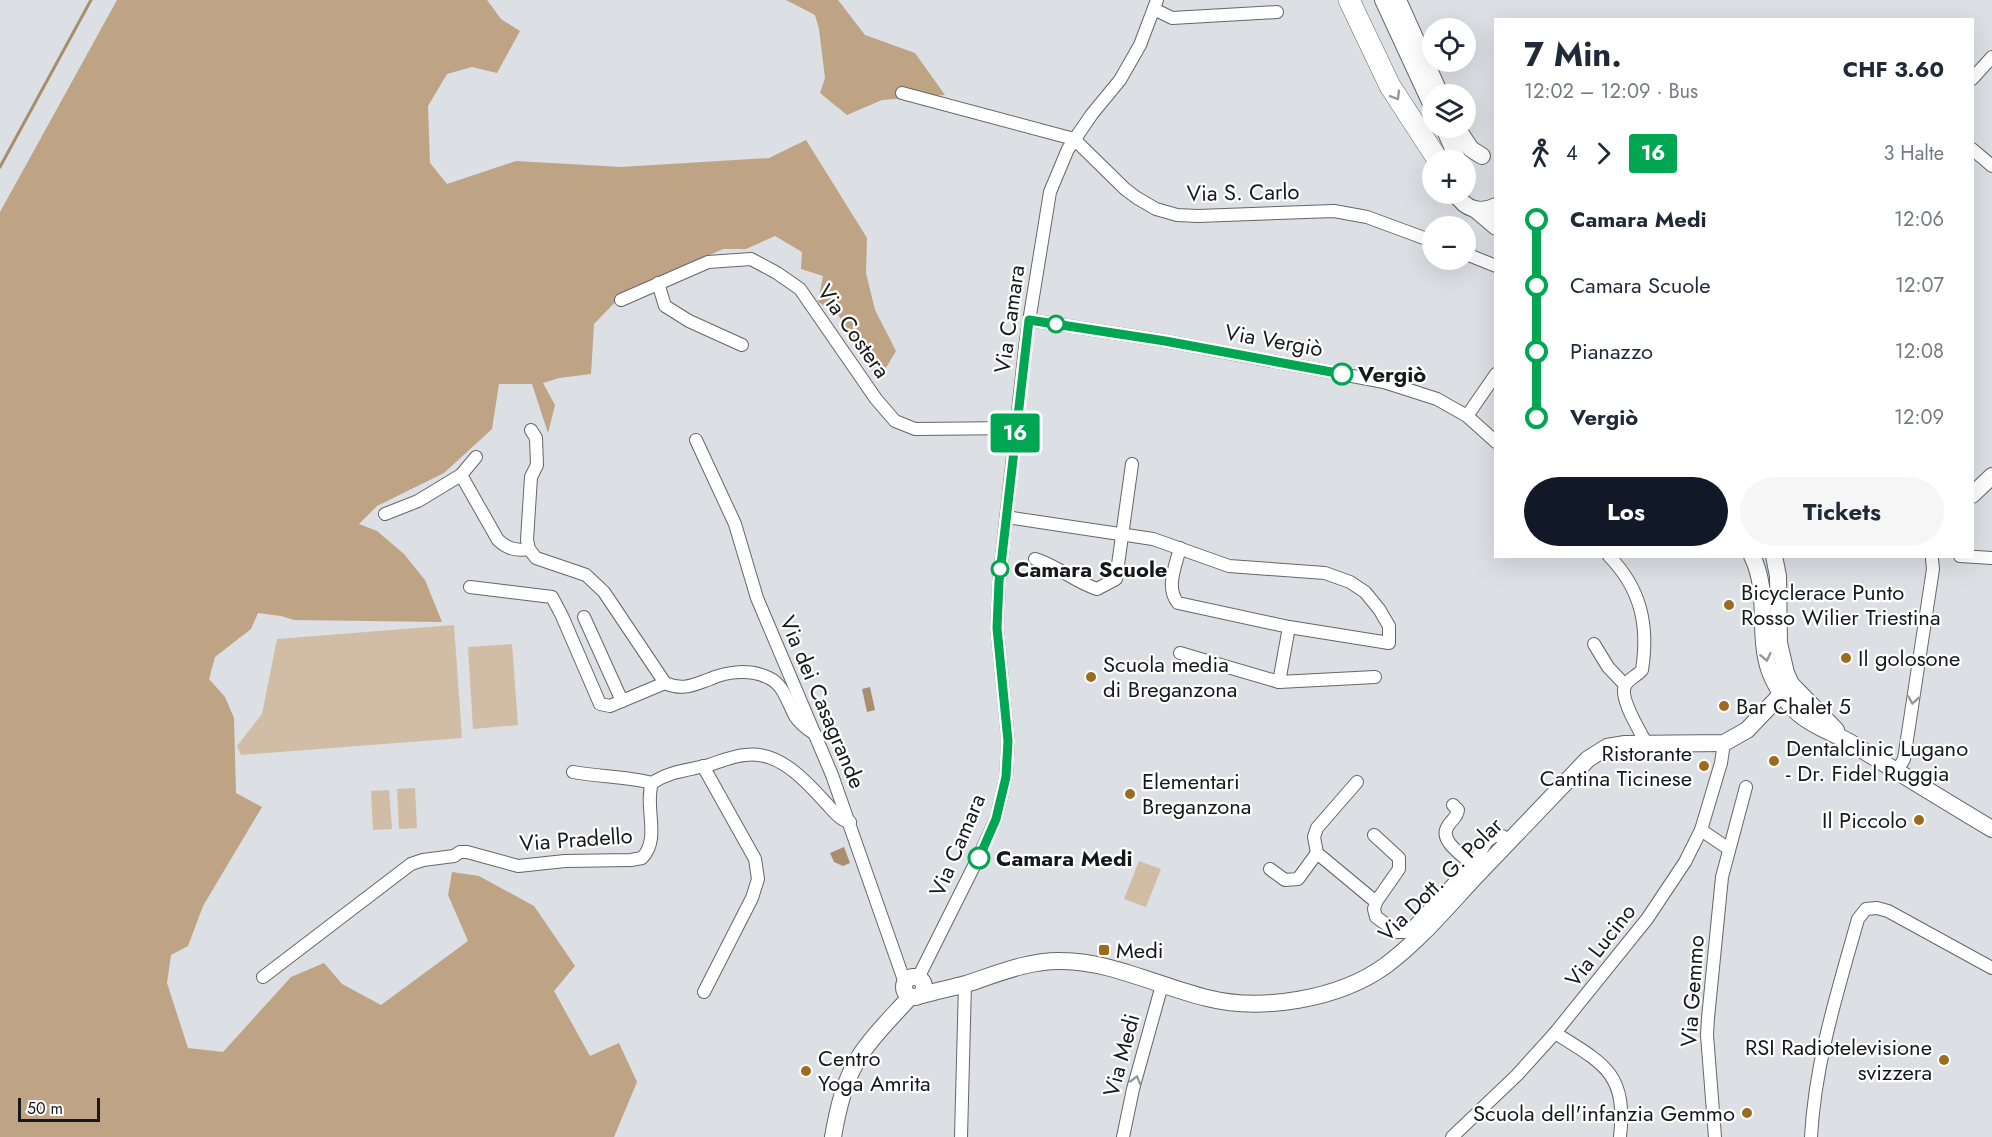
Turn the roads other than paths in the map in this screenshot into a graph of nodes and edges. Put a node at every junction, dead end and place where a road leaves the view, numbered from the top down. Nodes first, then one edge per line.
1 (1349, 0) edge
2 (1383, 0) edge
3 (1398, 0) edge
4 (1156, 5) edge
5 (1277, 12) dead end
6 (1992, 57) edge
7 (1974, 77) edge
8 (1422, 84) edge
9 (1436, 84) edge
10 (902, 93) dead end
11 (1463, 138) edge
12 (1074, 140) junction
13 (1432, 150) edge
14 (1974, 151) edge
15 (1481, 159) edge
16 (1992, 166) edge
17 (1464, 204) edge
18 (1494, 207) edge
19 (1476, 210) junction
20 (1494, 225) edge
21 (1422, 237) edge
22 (1476, 258) edge
23 (1494, 265) edge
24 (658, 283) junction
25 (621, 300) dead end
26 (1029, 320) junction
27 (742, 345) dead end
28 (1494, 377) edge
29 (1467, 416) junction
30 (1016, 428) junction
31 (531, 430) dead end
32 (696, 440) dead end
33 (1494, 440) edge
34 (476, 457) dead end
35 (1131, 464) dead end
36 (461, 475) junction
37 (1992, 476) edge
38 (1974, 493) edge
39 (385, 514) dead end
40 (1006, 517) junction
41 (1123, 536) junction
42 (1180, 548) junction
43 (529, 549) junction
44 (1974, 557) edge
45 (1611, 558) edge
46 (1754, 558) edge
47 (1774, 558) edge
48 (1934, 558) edge
49 (1992, 558) edge
50 (1035, 559) dead end
51 (470, 587) dead end
52 (584, 617) dead end
53 (1289, 627) junction
54 (1594, 644) dead end
55 (1180, 652) dead end
56 (1375, 677) dead end
57 (1279, 682) junction
58 (665, 683) junction
59 (1625, 685) junction
60 (1786, 689) junction
61 (622, 700) junction
62 (816, 735) junction
63 (1646, 743) junction
64 (1724, 743) junction
65 (703, 766) junction
66 (1897, 771) junction
67 (573, 772) dead end
68 (1357, 782) dead end
69 (652, 783) junction
70 (1746, 787) dead end
71 (1453, 804) dead end
72 (850, 822) junction
73 (1701, 830) junction
74 (1992, 830) edge
75 (1374, 835) dead end
76 (1509, 841) junction
77 (1729, 849) junction
78 (1317, 854) junction
79 (1472, 864) junction
80 (1270, 869) dead end
81 (1376, 902) junction
82 (1992, 968) edge
83 (263, 977) dead end
84 (965, 984) junction
85 (1162, 985) junction
86 (914, 988) junction
87 (704, 992) dead end
88 (1555, 1034) junction
89 (833, 1137) edge
90 (961, 1137) edge
91 (1123, 1137) edge
92 (1452, 1137) edge
93 (1620, 1137) edge
94 (1715, 1137) edge
95 (1811, 1137) edge

1 -> 13 highway
2 - 8 street
3 - 9 street
4 - 5 street
4 - 12 street, Via Camara
6 - 7 street
10 - 12 street, Via S. Carlo
11 - 15 street
12 - 21 street, Via S. Carlo
12 - 26 street, Via Camara
14 - 16 street
17 - 19 street
18 - 19 street
19 - 20 street
22 - 23 street
24 - 25 street, Via Costera
24 - 27 street
24 - 30 street, Via Costera
26 - 29 street, Via Vergiò
26 - 30 street, Via Camara
28 - 29 street
29 - 33 street, Via Vergiò
30 - 40 street, Via Camara
31 - 43 street
32 - 62 street, Via dei Casagrande
34 - 36 street
35 - 41 street
36 - 39 street
36 - 43 street
37 - 38 street
40 - 41 street
40 - 86 street, Via Camara
41 - 42 street
41 - 50 street
42 - 53 street
42 - 53 street
43 - 58 street
44 - 49 street
45 - 59 street
46 -> 60 street
47 - 60 street
48 -> 66 street
51 - 61 street
52 - 61 street
53 - 57 street
54 - 59 street
55 - 57 street
56 - 57 street
58 - 61 street
58 - 62 street
59 - 63 street
60 - 64 street
60 - 66 street
62 - 72 street, Via dei Casagrande
63 - 64 street, Via Dott. G. Polar
63 - 76 street, Via Dott. G. Polar
64 - 73 street, Via Lucino
65 - 69 street
65 - 72 street
65 - 87 street
66 - 74 street
67 - 69 street
68 - 78 street
69 - 83 street, Via Pradello
70 - 77 street, Via Gemmo
71 - 79 street
72 - 86 street, Via dei Casagrande
73 - 77 street
73 - 88 street, Via Lucino
75 - 81 street
76 - 79 street
76 - 85 street, Via Dott. G. Polar
77 - 94 street, Via Gemmo
78 - 80 street
78 - 81 street
79 - 81 street
82 - 95 street
84 - 85 street, Via Dott. G. Polar
84 - 86 street, Via Dott. G. Polar
84 - 90 street
91 -> 85 street, Via Medi
86 - 89 street
88 - 92 street, Via Lucino
88 - 93 street

